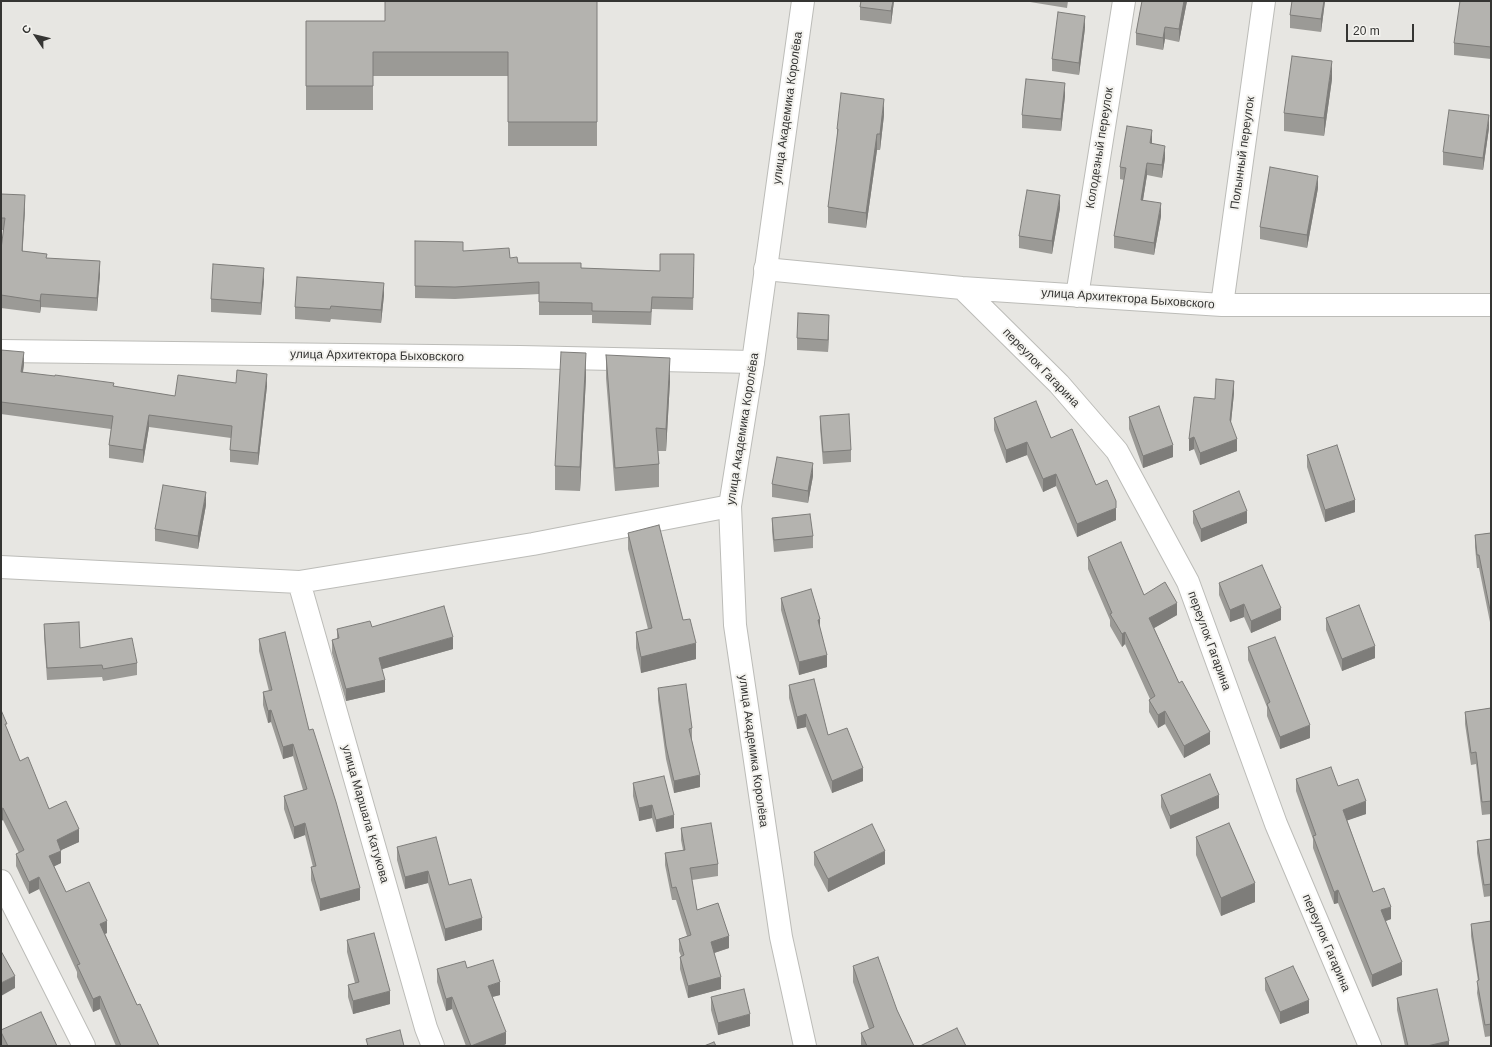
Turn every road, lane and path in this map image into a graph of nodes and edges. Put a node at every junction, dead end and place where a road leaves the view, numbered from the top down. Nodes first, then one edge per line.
1 (803, 1) edge
2 (1124, 1) edge
3 (1264, 1) edge
4 (765, 269) junction
5 (962, 288) junction
6 (1077, 296) junction
7 (1222, 305) junction
8 (1491, 305) edge
9 (1, 351) edge
10 (753, 362) junction
11 (730, 506) junction
12 (1, 567) edge
13 (299, 582) junction
14 (1, 881) edge
15 (84, 1046) edge
16 (433, 1046) edge
17 (805, 1046) edge
18 (1370, 1046) edge

1 - 4 street, улица Академика Королёва
2 - 6 street, Колодезный переулок
3 - 7 street, Полынный переулок
4 - 5 street, улица Архитектора Быховского
4 - 10 street, улица Академика Королёва
5 - 6 street, улица Архитектора Быховского
5 - 18 street, переулок Гагарина
6 - 7 street, улица Архитектора Быховского
7 - 8 street, улица Архитектора Быховского
9 - 10 street, улица Архитектора Быховского
10 - 11 street, улица Академика Королёва
11 - 13 street
11 - 17 street, улица Академика Королёва
12 - 13 street
13 - 16 street, улица Маршала Катукова
14 - 15 street

